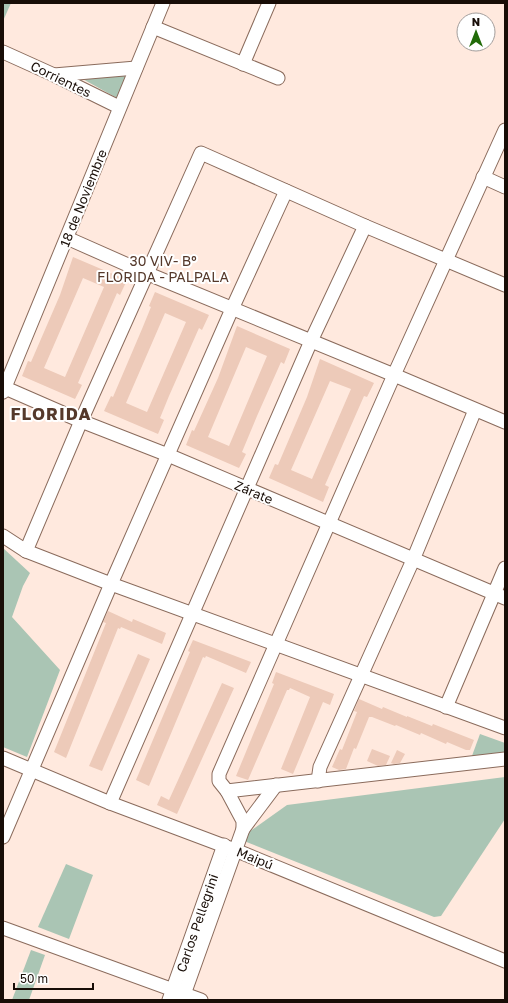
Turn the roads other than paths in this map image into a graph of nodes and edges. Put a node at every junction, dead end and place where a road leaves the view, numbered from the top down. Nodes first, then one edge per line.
1 (163, 3) edge
2 (269, 3) edge
3 (153, 27) junction
4 (3, 52) edge
5 (243, 64) junction
6 (136, 68) junction
7 (54, 75) junction
8 (278, 78) dead end
9 (119, 107) junction
10 (505, 130) edge
11 (484, 177) junction
12 (505, 187) edge
13 (286, 191) junction
14 (365, 226) junction
15 (67, 238) junction
16 (446, 259) junction
17 (146, 274) junction
18 (505, 284) edge
19 (232, 309) junction
20 (312, 342) junction
21 (394, 375) junction
22 (4, 389) edge
23 (475, 410) junction
24 (81, 421) junction
25 (505, 422) edge
26 (168, 455) junction
27 (247, 490) junction
28 (330, 524) junction
29 (3, 536) edge
30 (26, 551) junction
31 (413, 560) junction
32 (505, 568) edge
33 (111, 584) junction
34 (500, 596) edge
35 (193, 615) junction
36 (277, 645) junction
37 (362, 677) junction
38 (446, 707) junction
39 (505, 728) edge
40 (3, 758) edge
41 (505, 759) edge
42 (31, 769) junction
43 (318, 781) junction
44 (276, 785) junction
45 (227, 791) junction
46 (110, 803) junction
47 (242, 829) junction
48 (3, 837) edge
49 (229, 847) junction
50 (3, 928) edge
51 (505, 961) edge
52 (177, 996) edge
53 (201, 1000) edge

1 - 3 street, 18 de Noviembre
2 - 5 street
3 - 5 street
3 - 6 street, 18 de Noviembre
4 - 7 street, Corrientes
5 - 8 street
6 - 7 street
6 - 9 street, 18 de Noviembre
7 - 9 street, Corrientes
9 - 15 street, 18 de Noviembre
10 - 11 street
11 - 12 street
11 - 16 street
13 - 14 street
13 - 17 street
13 - 19 street
14 - 16 street
14 - 20 street
15 - 17 street
15 - 22 street, 18 de Noviembre
16 - 18 street
16 - 21 street
17 - 19 street
17 - 24 street
19 - 20 street
19 - 26 street
20 - 21 street
20 - 27 street
21 - 23 street
21 - 28 street
22 - 24 street, Zárate
23 - 25 street
23 - 31 street
24 - 26 street, Zárate
24 - 30 street
26 - 27 street, Zárate
26 - 33 street
27 - 28 street, Zárate
27 - 35 street
28 - 31 street, Zárate
28 - 36 street
29 - 30 street
30 - 33 street
31 - 34 street, Zárate
31 - 37 street
32 - 34 street
33 - 35 street
33 - 42 street
34 - 38 street
35 - 36 street
35 - 46 street
36 - 37 street
36 - 45 street
37 - 38 street
37 - 43 street
38 - 39 street
40 - 42 street, Maipú
41 - 43 street
42 - 46 street, Maipú
42 - 48 street
43 - 44 street
44 - 45 street
44 - 47 street
45 - 47 street
46 - 49 street, Maipú
47 - 49 street, Carlos Pellegrini
49 - 51 street, Maipú
49 - 52 street, Carlos Pellegrini
50 - 52 street
52 - 53 street

